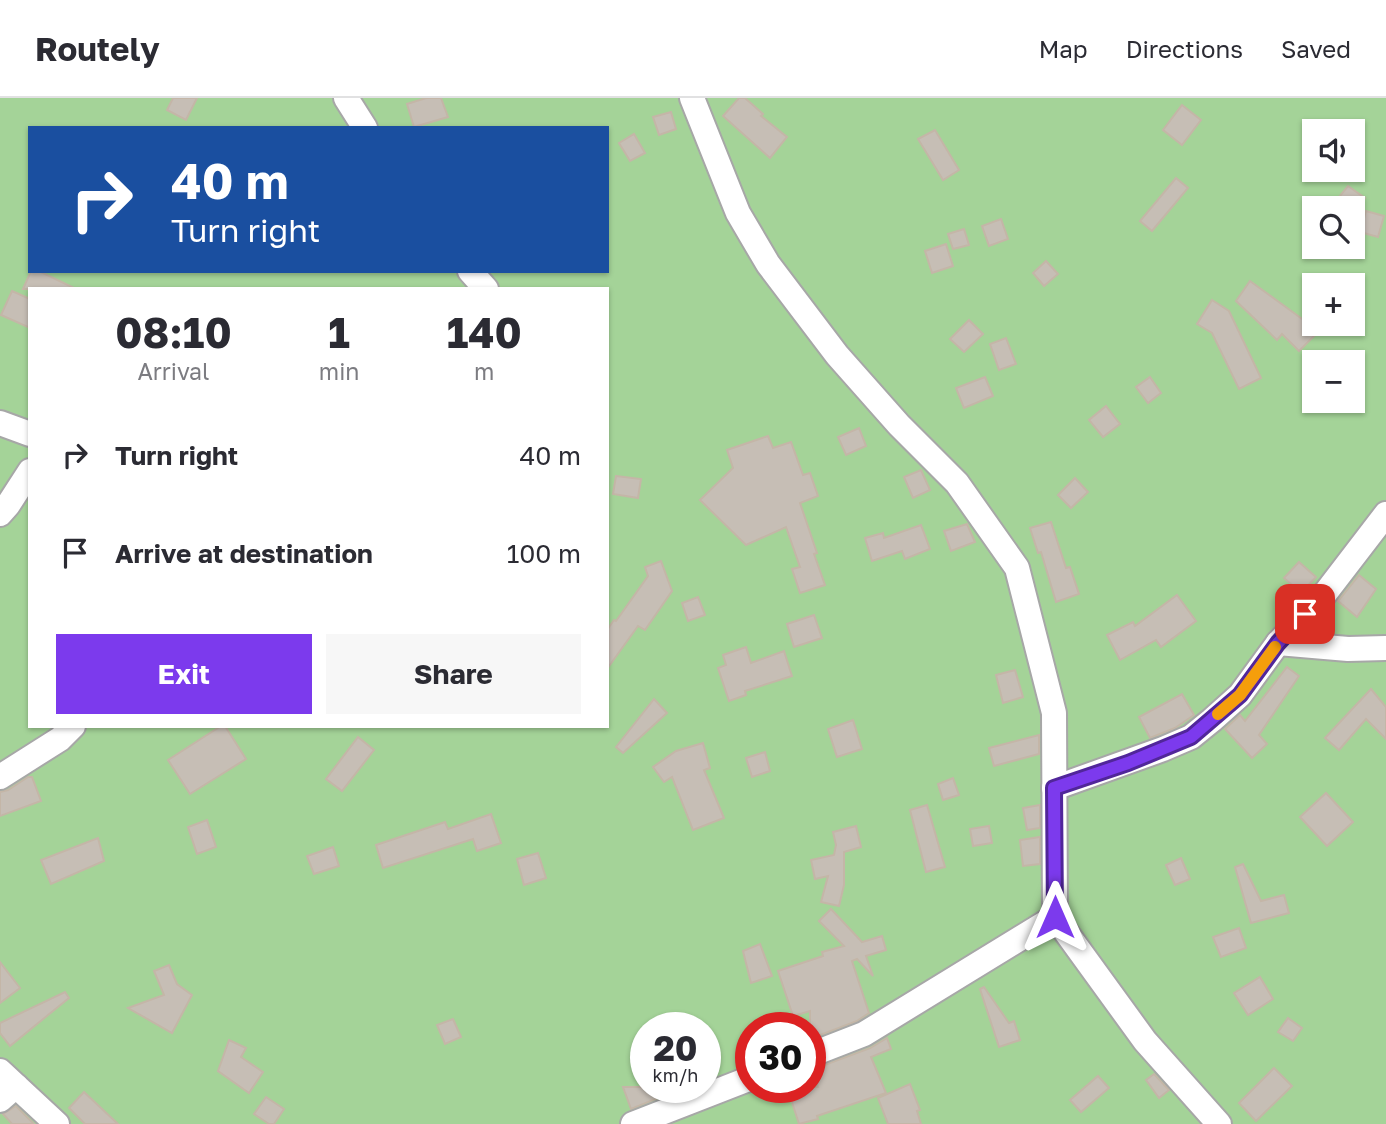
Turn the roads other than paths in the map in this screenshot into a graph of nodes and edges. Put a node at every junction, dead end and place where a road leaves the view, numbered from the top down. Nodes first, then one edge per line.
1 (345, 98) edge
2 (692, 98) edge
3 (364, 126) edge
4 (472, 273) edge
5 (484, 287) edge
6 (0, 423) edge
7 (28, 433) edge
8 (28, 474) edge
9 (0, 514) edge
10 (1386, 514) edge
11 (1278, 643) junction
12 (1386, 648) edge
13 (71, 728) edge
14 (0, 777) edge
15 (1054, 788) junction
16 (1055, 917) junction
17 (826, 1049) edge
18 (735, 1084) edge
19 (5, 1086) edge
20 (57, 1124) edge
21 (633, 1124) edge
22 (1219, 1124) edge

1 - 3 street
2 - 15 street
4 - 5 street
6 - 7 street
8 - 9 street
10 - 11 street
11 - 12 street
11 - 15 street
13 - 14 street
15 - 16 street
16 - 17 street
16 - 22 street
18 - 21 street
19 - 20 street

